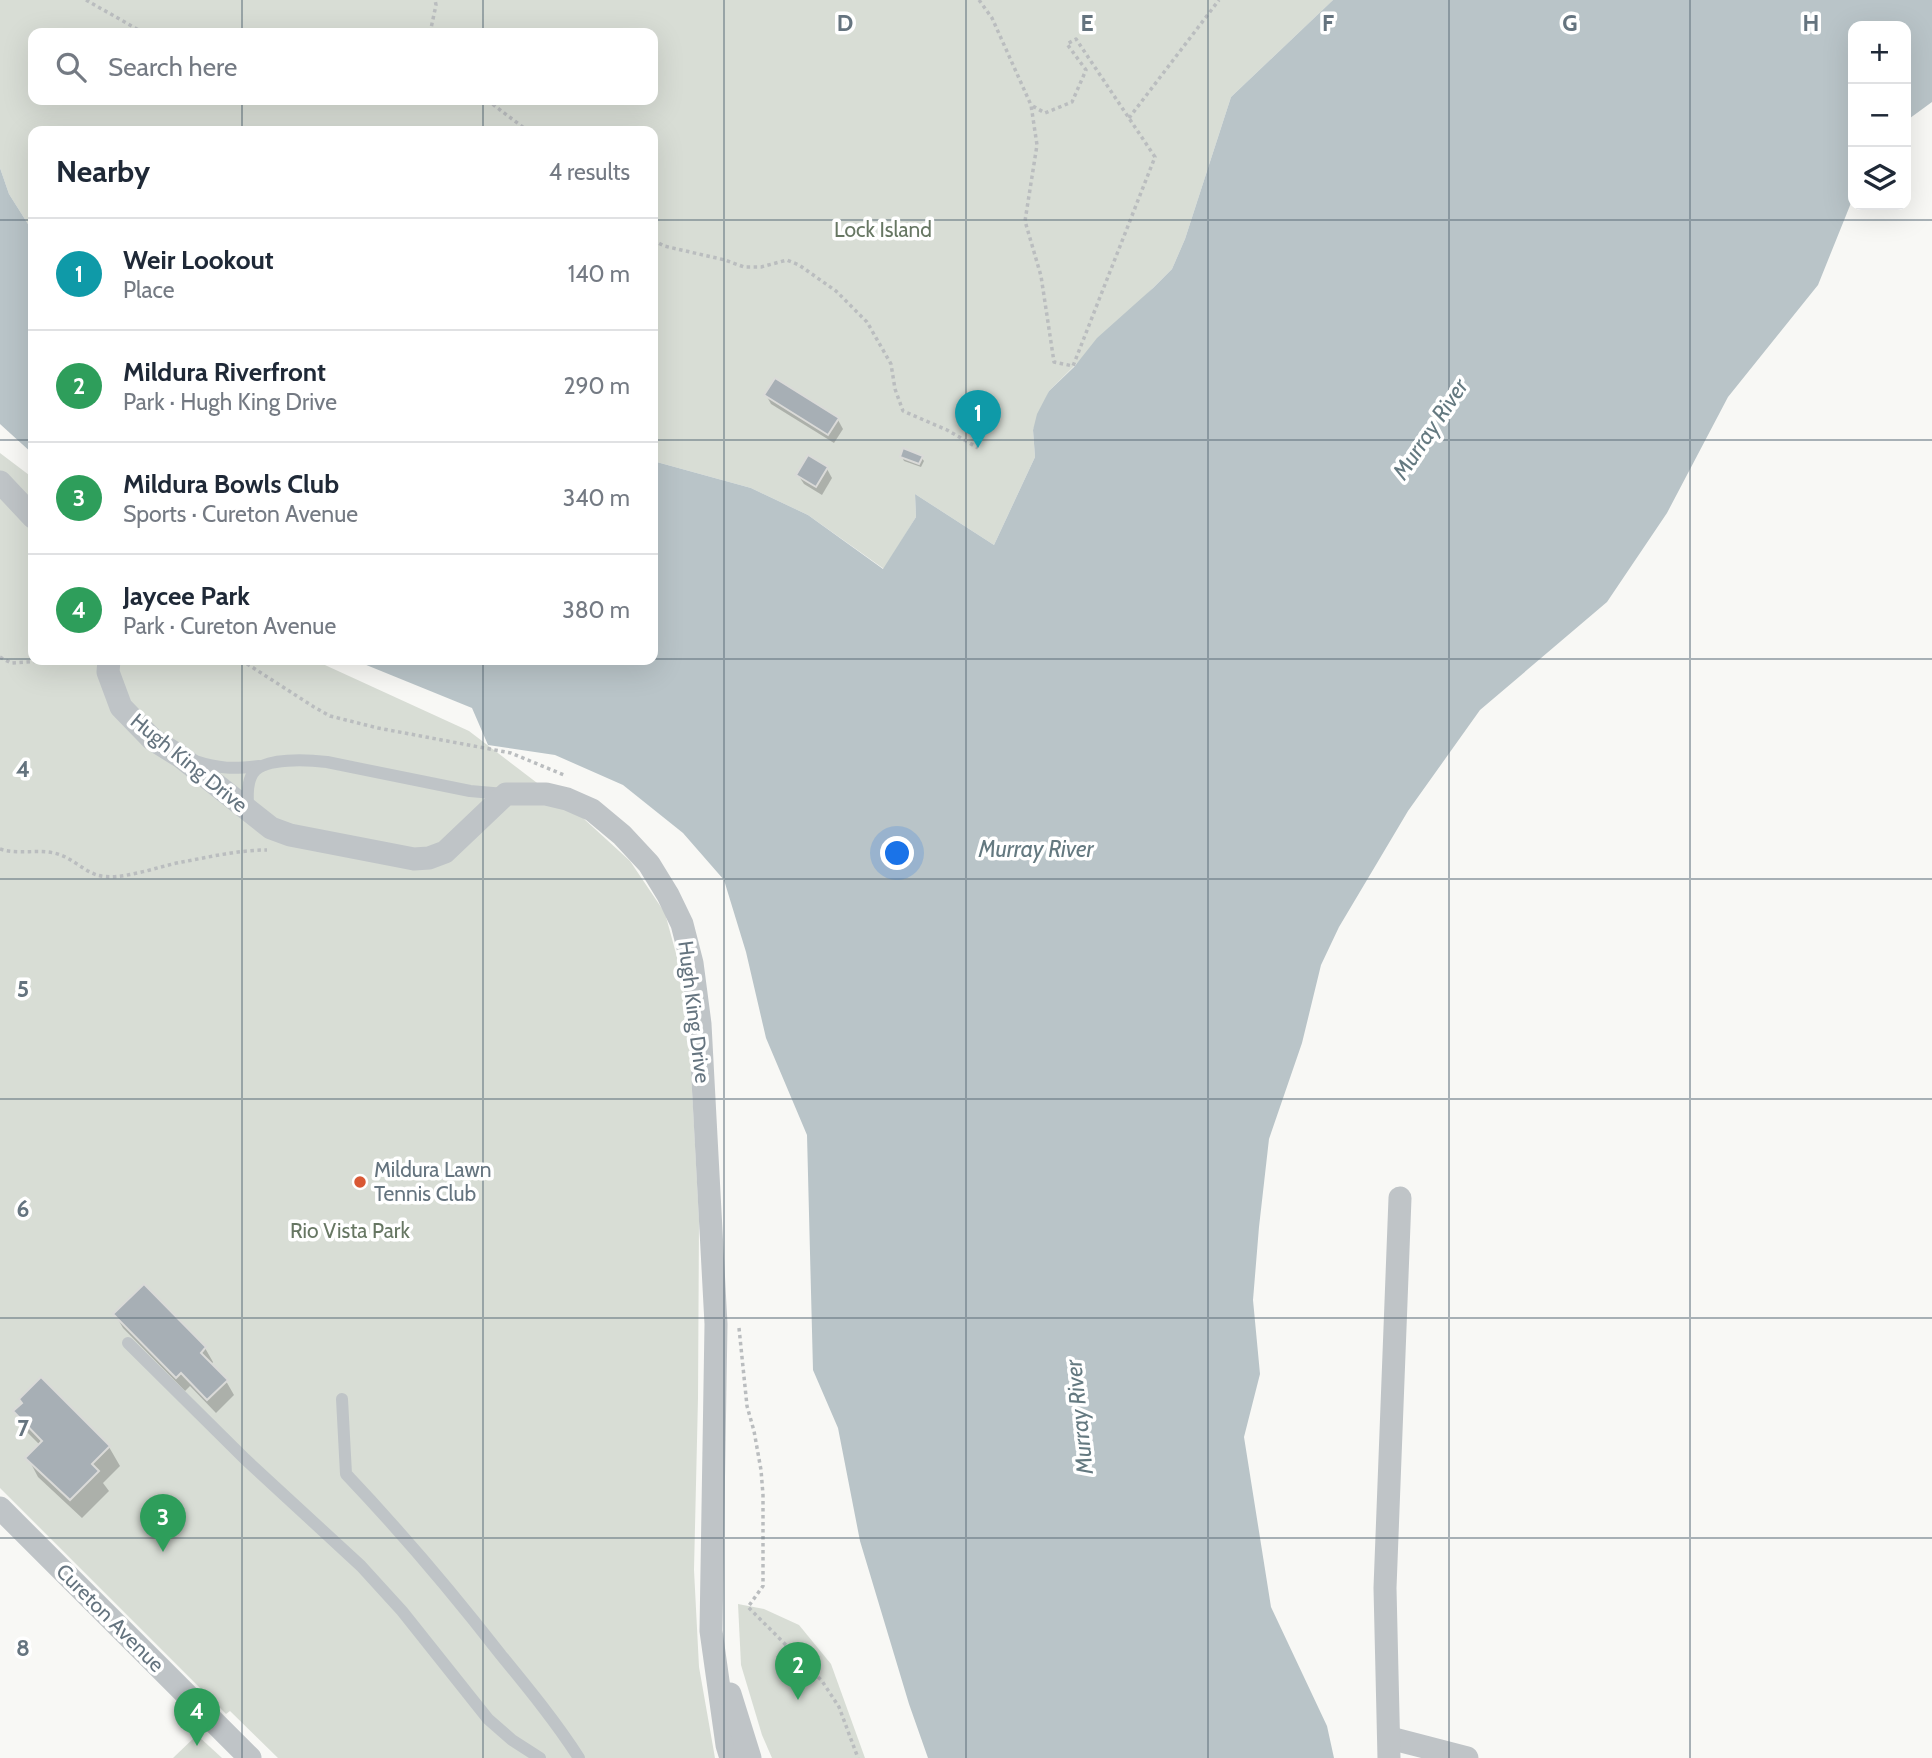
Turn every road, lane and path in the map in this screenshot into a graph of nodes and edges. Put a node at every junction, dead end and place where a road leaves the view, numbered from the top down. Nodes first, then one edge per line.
1 (86, 0) edge
2 (435, 0) edge
3 (979, 0) edge
4 (1219, 0) edge
5 (135, 28) edge
6 (431, 28) edge
7 (494, 105) edge
8 (1031, 105) junction
9 (1129, 118) junction
10 (521, 126) edge
11 (658, 243) edge
12 (978, 449) dead end
13 (0, 482) edge
14 (28, 512) edge
15 (0, 657) edge
16 (28, 662) edge
17 (109, 665) edge
18 (249, 665) edge
19 (181, 757) junction
20 (259, 766) junction
21 (573, 780) dead end
22 (506, 794) junction
23 (248, 812) junction
24 (290, 835) junction
25 (0, 849) edge
26 (1400, 1198) dead end
27 (738, 1326) dead end
28 (128, 1343) dead end
29 (342, 1399) dead end
30 (2, 1514) edge
31 (711, 1631) junction
32 (1389, 1748) edge
33 (250, 1758) edge
34 (540, 1758) edge
35 (579, 1758) edge
36 (731, 1758) edge
37 (751, 1758) edge
38 (858, 1758) edge
39 (1467, 1758) edge

1 - 5 path
2 - 6 path
3 - 8 path
4 - 9 path
7 - 10 path
8 - 9 path
8 - 9 path
11 - 12 path
13 - 14 street
15 - 16 path
17 - 19 street, Hugh King Drive
18 - 21 path
19 - 20 lane
19 - 23 street, Hugh King Drive
20 - 22 lane
20 - 23 lane
22 - 24 street, Hugh King Drive
22 - 31 street, Hugh King Drive
23 - 24 street, Hugh King Drive
24 - 25 path
26 - 32 street
27 - 38 path
28 - 34 lane
29 - 35 lane
30 - 33 street, Cureton Avenue
31 - 36 street, Hugh King Drive
31 - 37 street, Hugh King Drive
32 - 39 street

